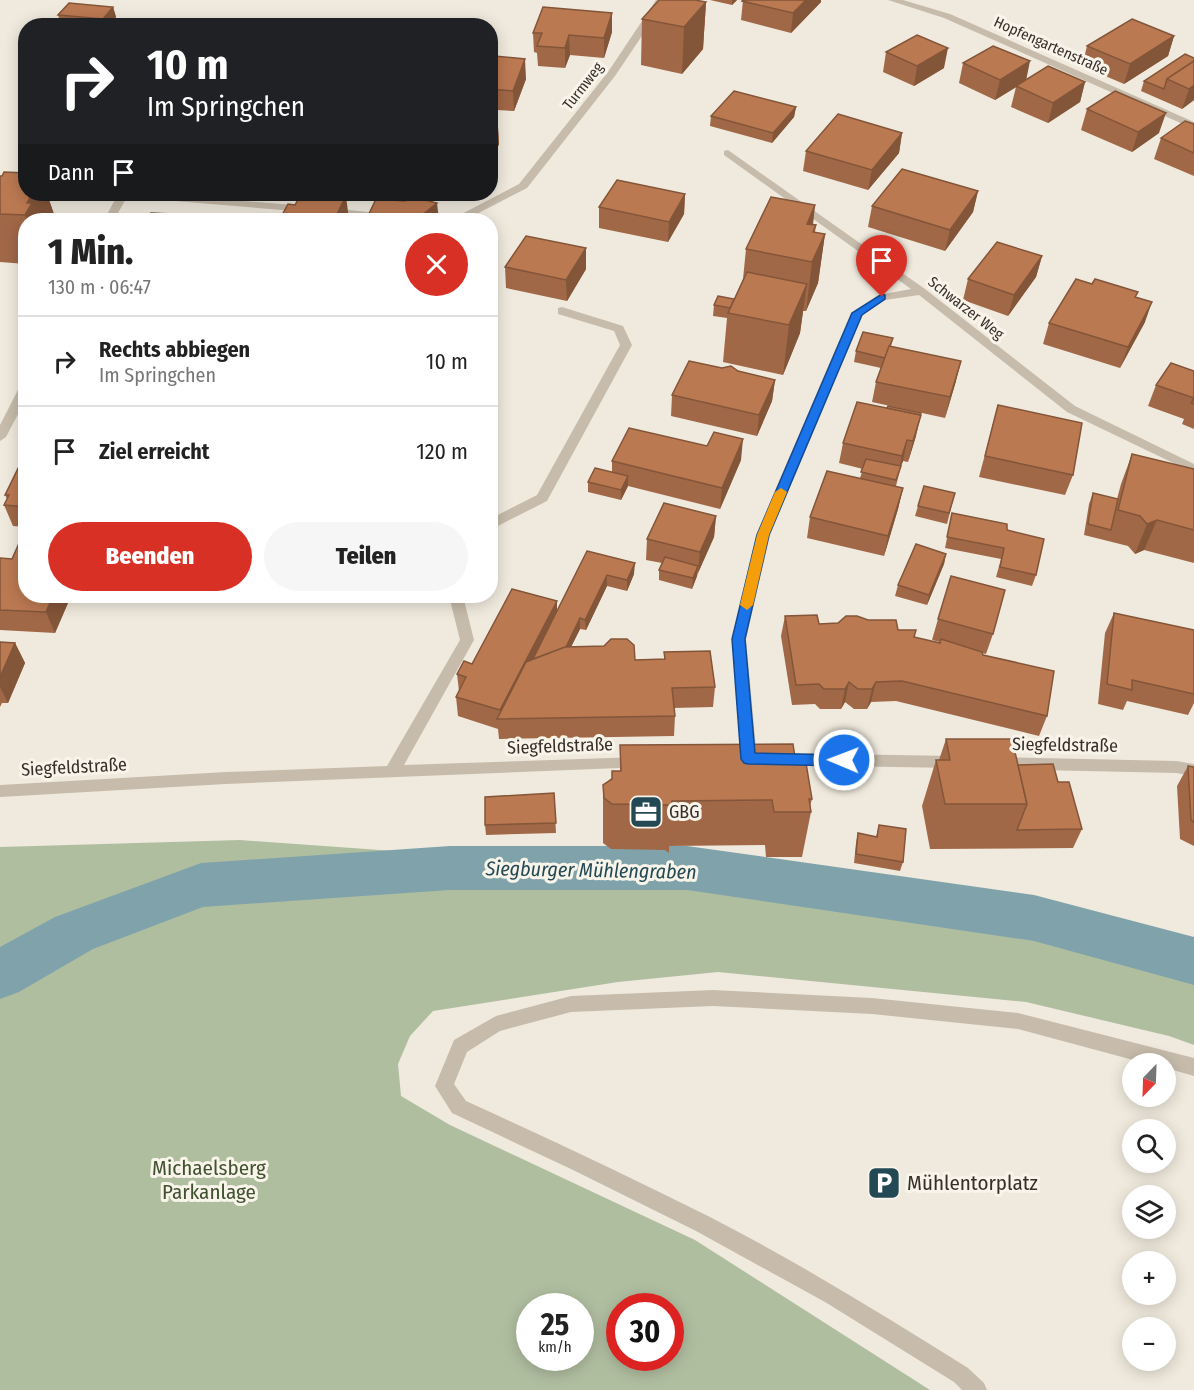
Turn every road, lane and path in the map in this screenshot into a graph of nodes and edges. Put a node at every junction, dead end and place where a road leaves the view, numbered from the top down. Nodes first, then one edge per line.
1 (660, 0) edge
2 (893, 0) edge
3 (1194, 126) edge
4 (728, 153) dead end
5 (498, 199) edge
6 (210, 201) edge
7 (494, 201) edge
8 (350, 213) edge
9 (471, 213) edge
10 (921, 291) junction
11 (562, 311) dead end
12 (18, 402) edge
13 (0, 437) edge
14 (1194, 469) edge
15 (498, 521) edge
16 (458, 603) edge
17 (654, 762) edge
18 (1194, 770) edge
19 (392, 772) junction
20 (0, 791) edge
21 (1194, 1067) edge
22 (977, 1390) edge

1 - 5 street, Turmweg
2 - 3 street, Hopfengartenstraße
4 - 10 street, Schwarzer Weg
6 - 8 street
7 - 9 street, Turmweg
10 - 14 street, Schwarzer Weg
10 - 18 street, Siegfeldstraße
11 - 15 street
12 - 13 street
16 - 19 street
17 - 19 street, Siegfeldstraße
19 - 20 street, Siegfeldstraße
21 - 22 street

